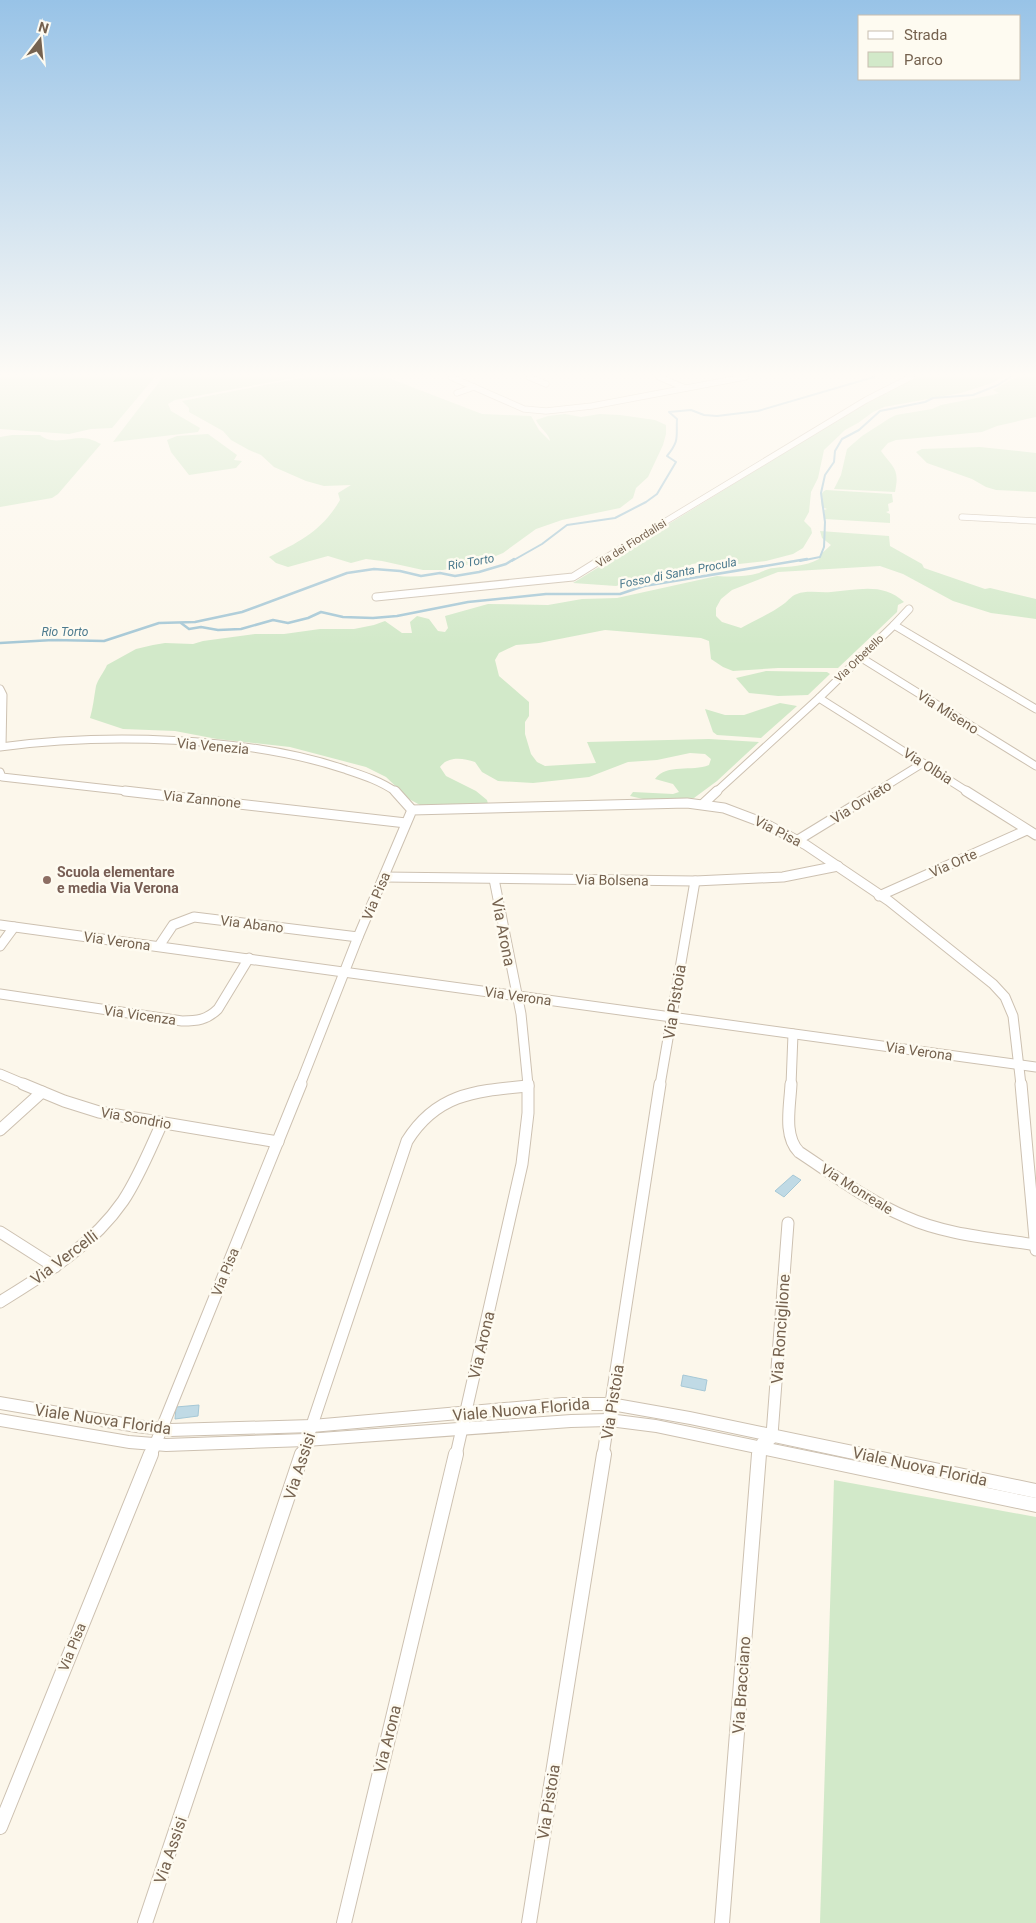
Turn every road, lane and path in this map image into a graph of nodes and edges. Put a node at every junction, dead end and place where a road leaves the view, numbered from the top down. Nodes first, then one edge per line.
1 (756, 467) edge
2 (962, 517) dead end
3 (1036, 521) edge
4 (376, 597) dead end
5 (909, 609) dead end
6 (894, 625) junction
7 (860, 657) junction
8 (0, 689) edge
9 (819, 698) junction
10 (1036, 709) edge
11 (1, 747) edge
12 (923, 763) junction
13 (1036, 766) edge
14 (1, 776) edge
15 (703, 804) junction
16 (412, 810) junction
17 (406, 823) junction
18 (1027, 830) junction
19 (1036, 835) edge
20 (798, 840) junction
21 (838, 866) junction
22 (384, 877) junction
23 (494, 879) junction
24 (695, 881) junction
25 (879, 896) junction
26 (0, 925) edge
27 (14, 927) junction
28 (358, 937) junction
29 (0, 946) edge
30 (159, 946) junction
31 (249, 958) junction
32 (346, 972) junction
33 (0, 994) edge
34 (516, 995) junction
35 (670, 1017) junction
36 (793, 1034) junction
37 (1019, 1064) junction
38 (1036, 1067) edge
39 (0, 1074) edge
40 (528, 1086) junction
41 (42, 1092) junction
42 (162, 1123) junction
43 (0, 1130) edge
44 (278, 1142) junction
45 (788, 1223) dead end
46 (0, 1232) edge
47 (1036, 1245) edge
48 (1036, 1250) edge
49 (55, 1267) junction
50 (0, 1302) edge
51 (0, 1403) edge
52 (611, 1404) junction
53 (465, 1414) junction
54 (0, 1420) edge
55 (609, 1420) junction
56 (312, 1426) junction
57 (160, 1429) junction
58 (462, 1429) junction
59 (772, 1435) junction
60 (306, 1440) junction
61 (154, 1445) junction
62 (759, 1448) junction
63 (872, 1456) junction
64 (872, 1472) junction
65 (1036, 1491) edge
66 (1036, 1505) edge
67 (0, 1827) edge
68 (145, 1923) edge
69 (344, 1923) edge
70 (529, 1923) edge
71 (722, 1923) edge

1 - 4 street, Via dei Fiordalisi
2 - 3 street
5 - 6 street
6 - 7 street, Via Orbetello
6 - 10 street, Via Orbetello
7 - 9 street, Via Orbetello
7 - 13 street, Via Miseno
8 - 11 street
9 - 12 street, Via Olbia
9 - 15 street, Via Orbetello
11 - 16 street, Via Venezia
12 - 18 street, Via Olbia
12 - 20 street, Via Orvieto
14 - 17 street, Via Zannone
15 - 16 street, Via Pisa
15 - 20 street, Via Pisa
16 - 17 street, Via Pisa
17 - 22 street, Via Pisa
18 - 19 street, Via Olbia
18 - 25 street, Via Orte
20 - 21 street, Via Pisa
21 - 24 street, Via Bolsena
21 - 25 street, Via Pisa
22 - 23 street, Via Bolsena
22 - 28 street, Via Pisa
23 - 24 street, Via Bolsena
23 - 34 street, Via Arona
24 - 35 street, Via Pistoia
25 - 37 street, Via Pisa
26 - 27 street, Via Verona
27 - 29 street
27 - 30 street, Via Verona
28 - 30 street, Via Abano
28 - 32 street, Via Pisa
30 - 31 street, Via Verona
31 - 32 street, Via Verona
31 - 33 street, Via Vicenza
32 - 34 street, Via Verona
32 - 44 street, Via Pisa
34 - 35 street, Via Verona
34 - 40 street, Via Arona
35 - 36 street, Via Verona
35 - 52 street, Via Pistoia
36 - 37 street, Via Verona
36 - 47 street, Via Monreale
37 - 38 street, Via Verona
37 - 47 street, Via Pisa
39 - 41 street, Via Sondrio
40 - 53 street, Via Arona
40 - 56 street, Via Assisi
41 - 42 street, Via Sondrio
41 - 43 street
42 - 44 street, Via Sondrio
42 - 49 street, Via Vercelli
44 - 57 street, Via Pisa
45 - 59 street, Via Ronciglione
46 - 49 street
47 - 48 street, Via Pisa
49 - 50 street, Via Vercelli
51 - 57 street, Viale Nuova Florida
52 - 53 street, Viale Nuova Florida
52 - 55 street, Via Pistoia
52 - 59 street, Viale Nuova Florida
53 - 56 street, Viale Nuova Florida
53 - 58 street, Via Arona
54 - 61 street, Viale Nuova Florida
55 - 58 street, Viale Nuova Florida
55 - 62 street, Viale Nuova Florida
55 - 70 street, Via Pistoia
56 - 57 street, Viale Nuova Florida
56 - 60 street, Via Assisi
57 - 61 street, Via Pisa
58 - 60 street, Viale Nuova Florida
58 - 69 street, Via Arona
59 - 62 street
59 - 63 street, Viale Nuova Florida
60 - 61 street, Viale Nuova Florida
60 - 68 street, Via Assisi
61 - 67 street, Via Pisa
62 - 64 street, Viale Nuova Florida
62 - 71 street, Via Bracciano
63 - 64 street
63 - 65 street, Viale Nuova Florida
64 - 66 street, Viale Nuova Florida

